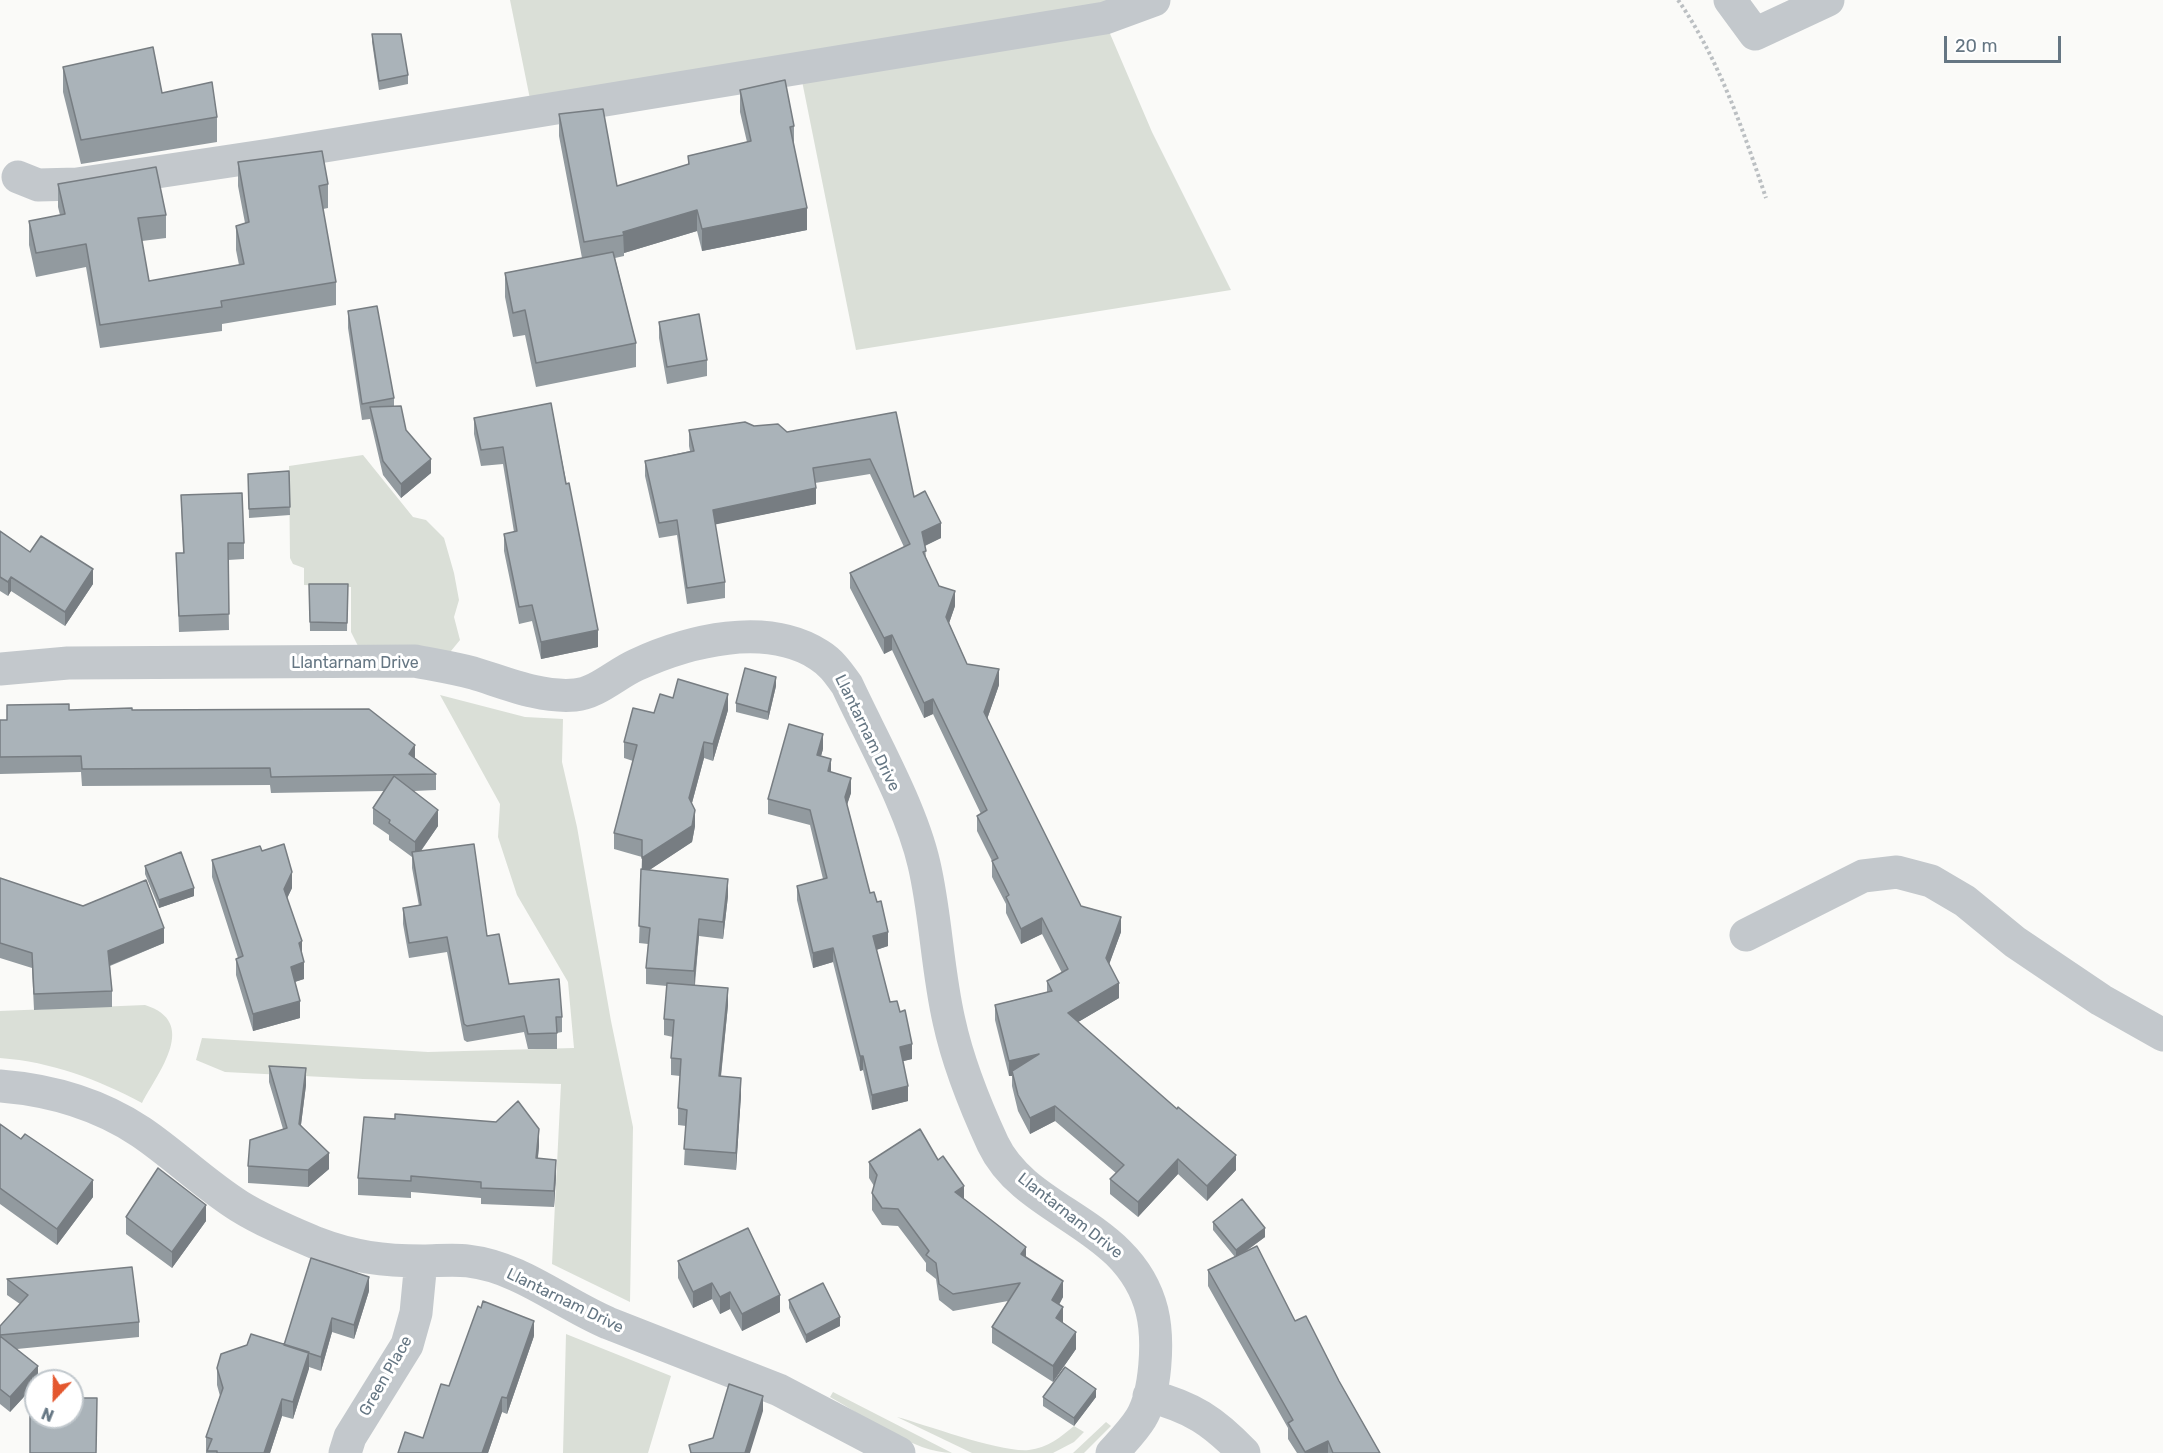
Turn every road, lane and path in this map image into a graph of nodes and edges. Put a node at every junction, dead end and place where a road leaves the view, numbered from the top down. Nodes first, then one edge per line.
1 (1154, 0) edge
2 (1678, 0) edge
3 (1730, 0) edge
4 (1828, 0) edge
5 (18, 177) dead end
6 (1766, 198) dead end
7 (0, 669) edge
8 (1746, 935) dead end
9 (2163, 1035) edge
10 (0, 1086) edge
11 (421, 1261) junction
12 (1149, 1396) junction
13 (345, 1453) edge
14 (899, 1453) edge
15 (1112, 1453) edge
16 (1244, 1453) edge

1 - 5 street
2 - 6 path
3 - 4 street
7 - 12 street, Llantarnam Drive
8 - 9 street
10 - 11 street, Llantarnam Drive
11 - 13 street, Green Place
11 - 14 street, Llantarnam Drive
12 - 15 street, Llantarnam Drive
12 - 16 street

